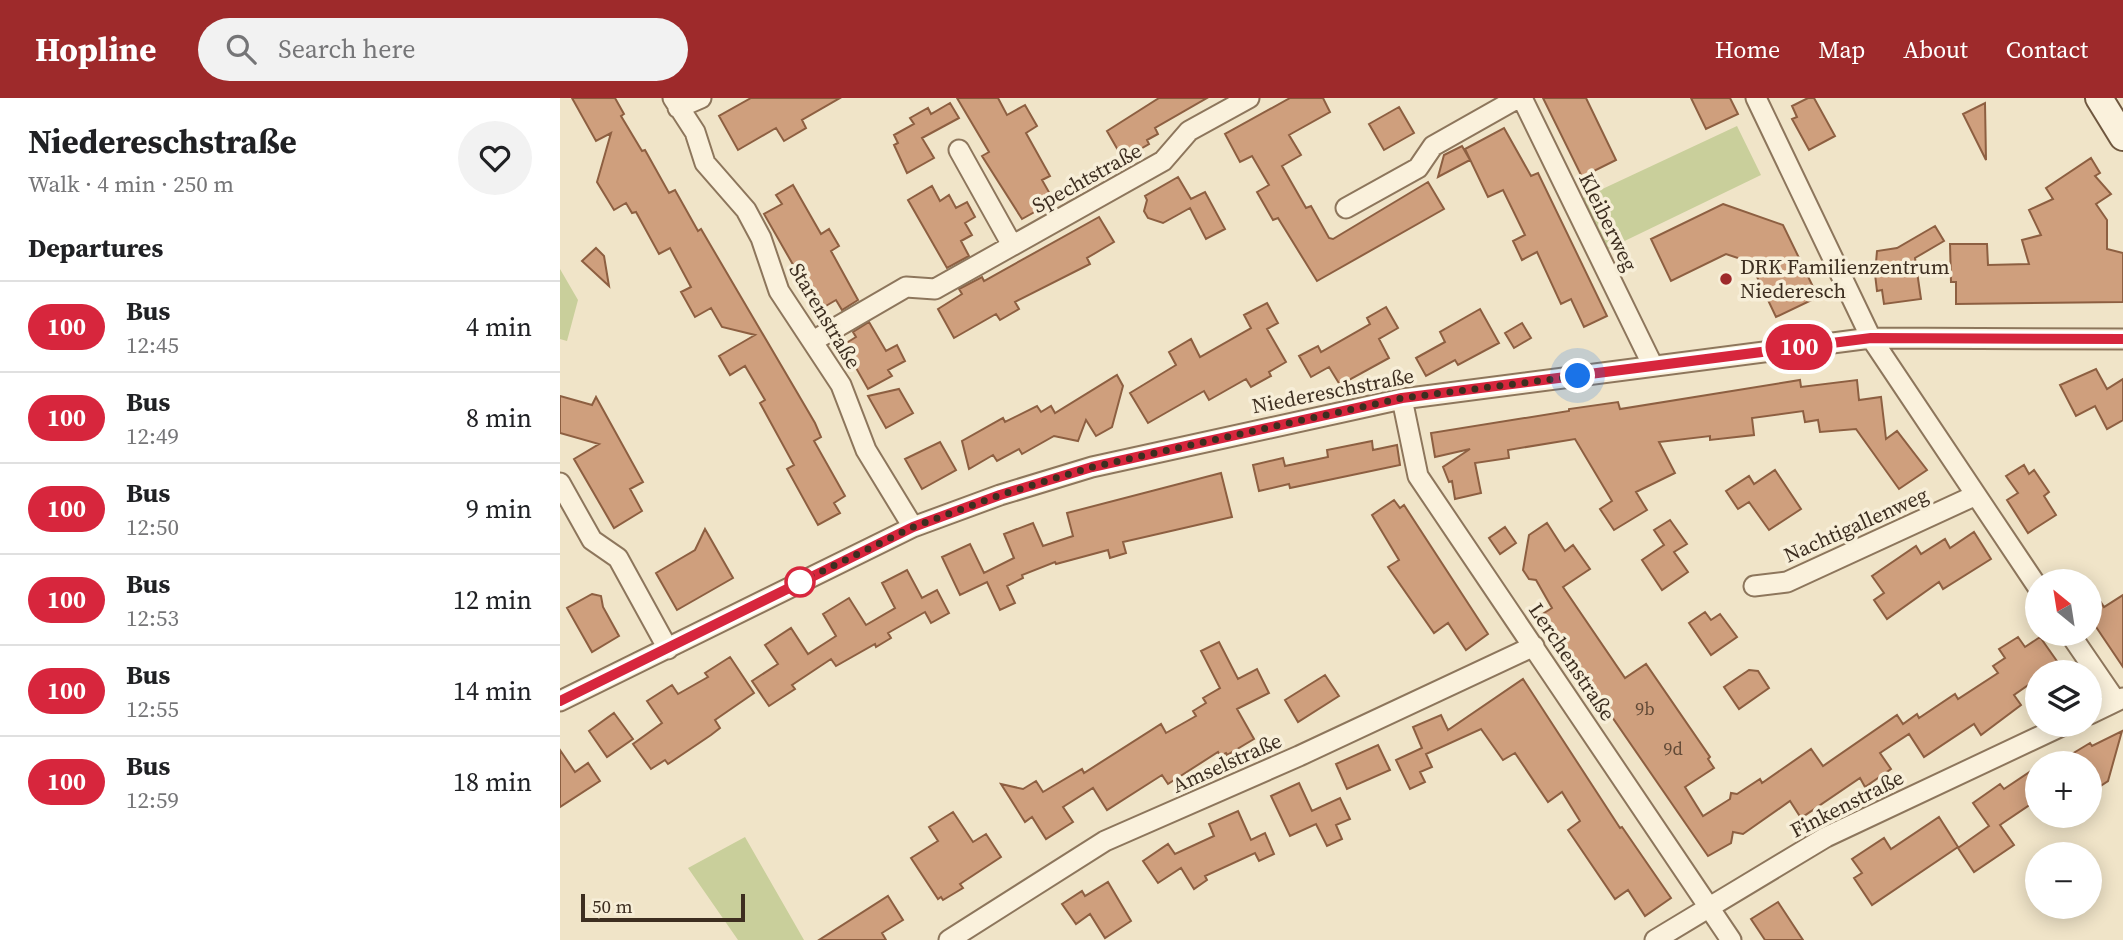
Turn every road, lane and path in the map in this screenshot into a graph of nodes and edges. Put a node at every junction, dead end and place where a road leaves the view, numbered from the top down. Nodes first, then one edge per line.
1 (701, 98) edge
2 (1249, 98) edge
3 (1520, 98) edge
4 (1756, 98) edge
5 (2099, 98) edge
6 (676, 103) edge
7 (2123, 137) edge
8 (959, 150) dead end
9 (1346, 208) dead end
10 (1012, 245) junction
11 (1871, 338) junction
12 (2123, 339) edge
13 (813, 341) junction
14 (1653, 366) junction
15 (1402, 398) junction
16 (560, 483) edge
17 (1974, 496) junction
18 (913, 527) junction
19 (2025, 569) edge
20 (1754, 586) dead end
21 (1534, 646) junction
22 (2079, 646) edge
23 (668, 649) junction
24 (2120, 699) edge
25 (560, 701) edge
26 (2102, 708) edge
27 (2038, 737) edge
28 (1710, 906) junction
29 (948, 940) edge
30 (1655, 940) edge
31 (1731, 940) edge

1 - 6 street
2 - 10 street, Spechtstraße
3 - 9 street, Kleiberweg
3 - 14 street, Kleiberweg
4 - 11 street
5 - 7 main road
6 - 13 street, Starenstraße
8 - 10 street
10 - 13 street, Spechtstraße
11 - 12 street, Niedereschstraße
11 - 14 street, Niedereschstraße
11 - 17 street
13 - 18 street, Starenstraße
14 - 15 street, Niedereschstraße
15 - 18 street, Niedereschstraße
15 - 21 street, Lerchenstraße
16 - 23 street
17 - 19 street
17 - 20 street, Nachtigallenweg
18 - 23 street, Niedereschstraße
21 - 28 street, Lerchenstraße
21 - 29 street, Amselstraße
22 - 24 street
23 - 25 street, Niedereschstraße
24 - 26 street
27 - 28 street, Finkenstraße
28 - 30 street, Finkenstraße
28 - 31 street, Lerchenstraße

